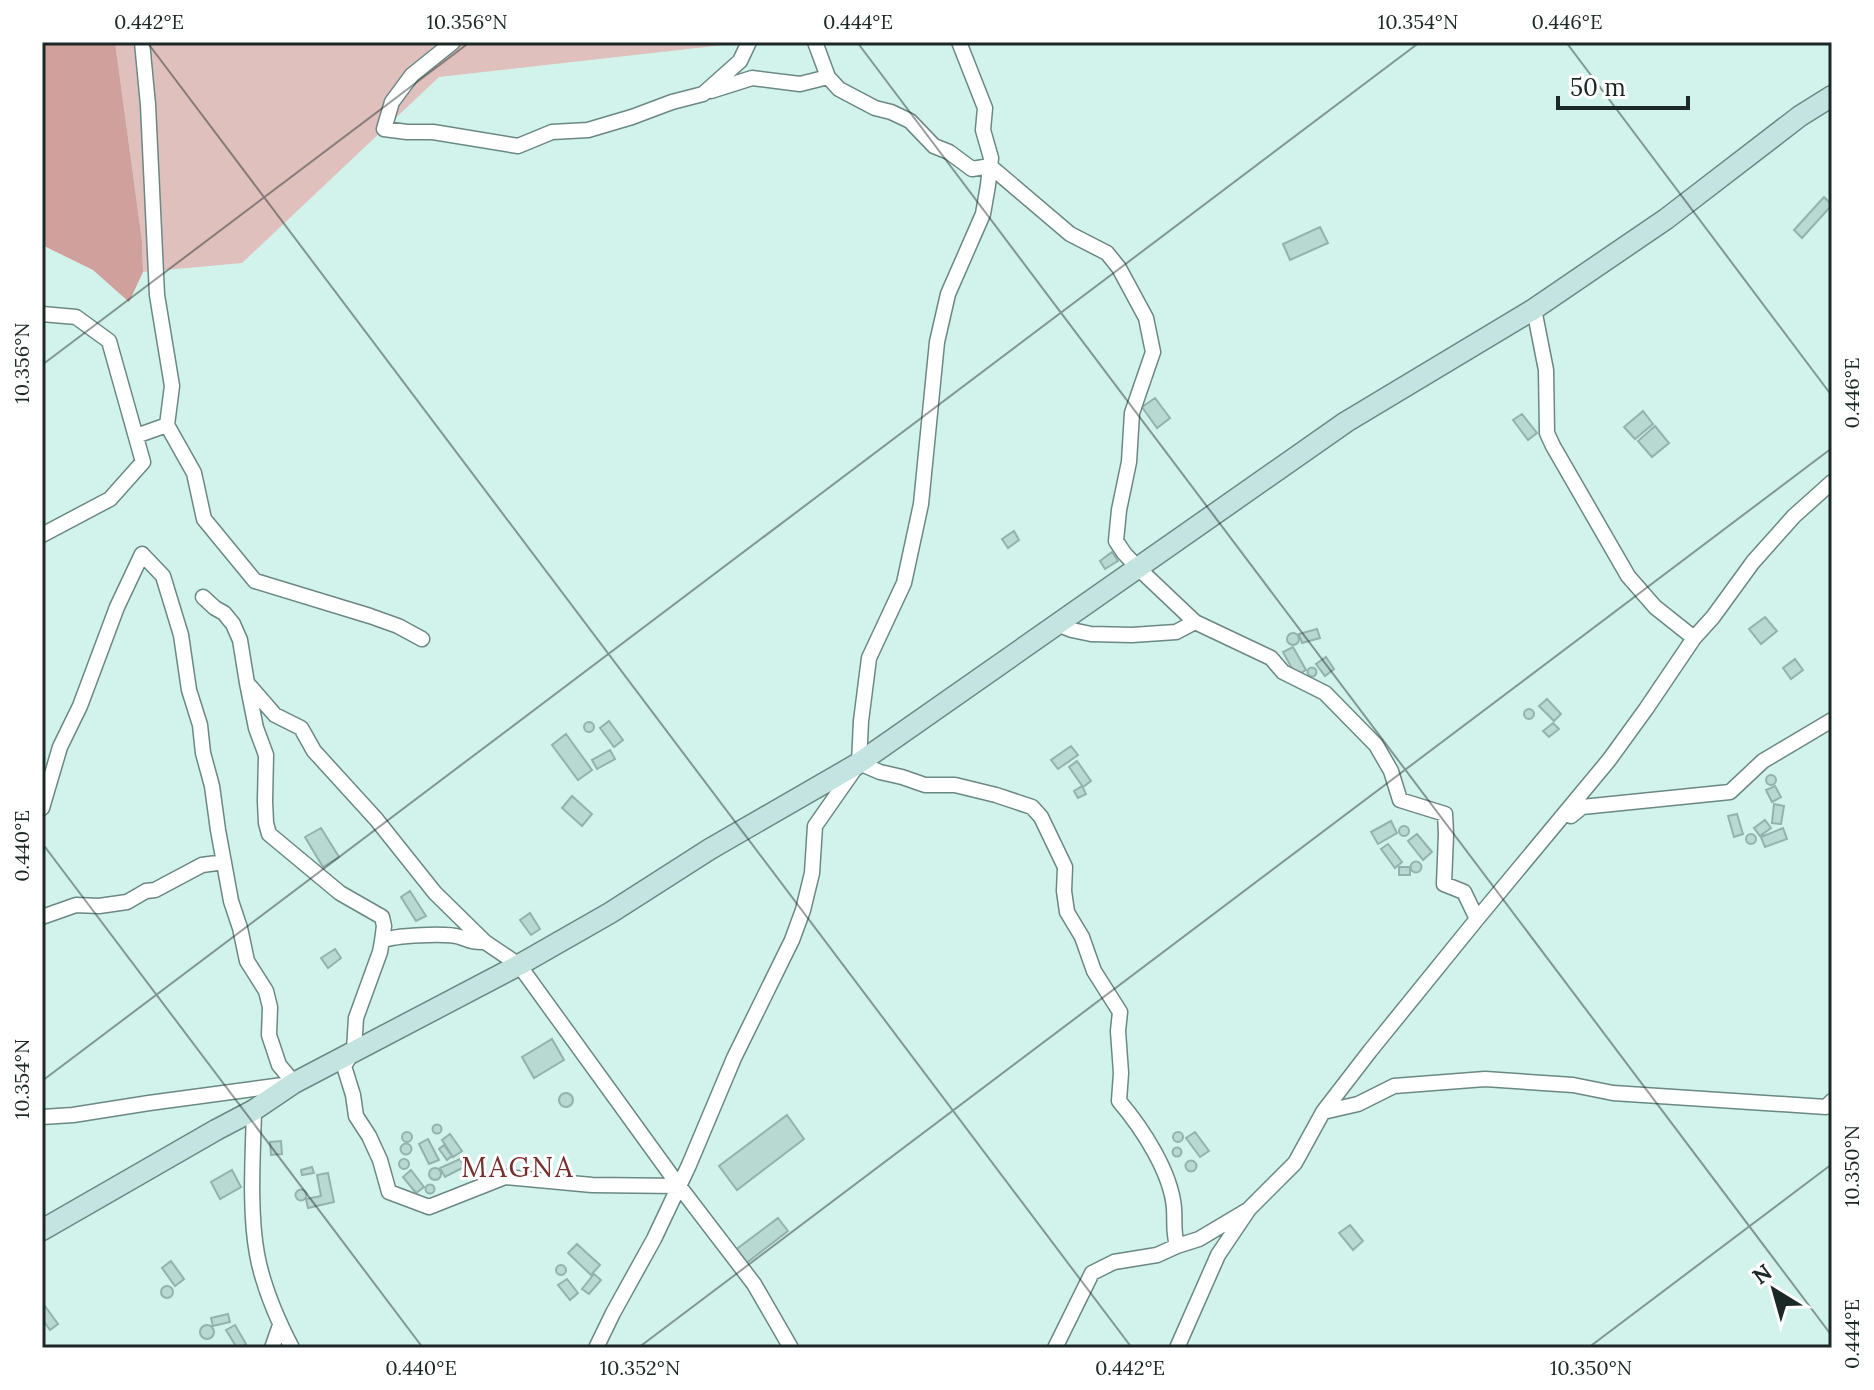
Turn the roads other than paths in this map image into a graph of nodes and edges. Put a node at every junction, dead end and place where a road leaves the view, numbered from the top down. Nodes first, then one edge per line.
1 (142, 42) edge
2 (453, 42) edge
3 (749, 42) edge
4 (815, 42) edge
5 (959, 42) edge
6 (828, 77) junction
7 (703, 94) junction
8 (1832, 96) edge
9 (990, 166) junction
10 (1534, 309) junction
11 (42, 314) edge
12 (167, 425) junction
13 (136, 436) junction
14 (1831, 485) edge
15 (42, 535) edge
16 (1137, 567) junction
17 (203, 597) dead end
18 (1195, 622) junction
19 (1057, 624) junction
20 (1694, 638) junction
21 (422, 639) dead end
22 (247, 683) junction
23 (1832, 720) edge
24 (859, 763) junction
25 (42, 808) edge
26 (1549, 834) junction
27 (224, 862) junction
28 (42, 917) edge
29 (1477, 919) junction
30 (382, 941) junction
31 (485, 942) junction
32 (519, 965) junction
33 (354, 1050) junction
34 (294, 1083) junction
35 (1832, 1101) edge
36 (254, 1110) junction
37 (1323, 1112) junction
38 (42, 1117) edge
39 (679, 1186) junction
40 (1249, 1209) junction
41 (42, 1230) edge
42 (1177, 1246) junction
43 (280, 1325) junction
44 (272, 1348) edge
45 (292, 1348) edge
46 (596, 1348) edge
47 (791, 1348) edge
48 (1055, 1348) edge
49 (1177, 1348) edge

1 - 12 street
2 - 7 street
3 - 7 street
4 - 6 street
5 - 9 street
6 - 7 street
6 - 9 street
8 - 10 street
9 - 16 street
9 - 24 street
10 - 16 street
10 - 20 street
11 - 13 street
12 - 13 street
12 - 21 street
13 - 15 street
14 - 20 street
16 - 18 street
16 - 19 street
17 - 22 street
18 - 19 street
18 - 29 street
19 - 24 street
20 - 26 street
22 - 30 street
22 - 31 street
23 - 26 street
24 - 32 street
24 - 39 street
24 - 42 street
25 - 27 street
26 - 29 street
27 - 28 street
27 - 34 street
29 - 37 street
30 - 31 street
30 - 33 street
31 - 32 street
32 - 33 street
32 - 39 street
33 - 34 street
33 - 39 street
34 - 36 street
34 - 38 street
35 - 37 street
36 - 41 street
36 - 43 street
37 - 40 street
39 - 46 street
39 - 47 street
40 - 42 street
40 - 49 street
42 - 48 street
43 - 44 street
43 - 45 street

